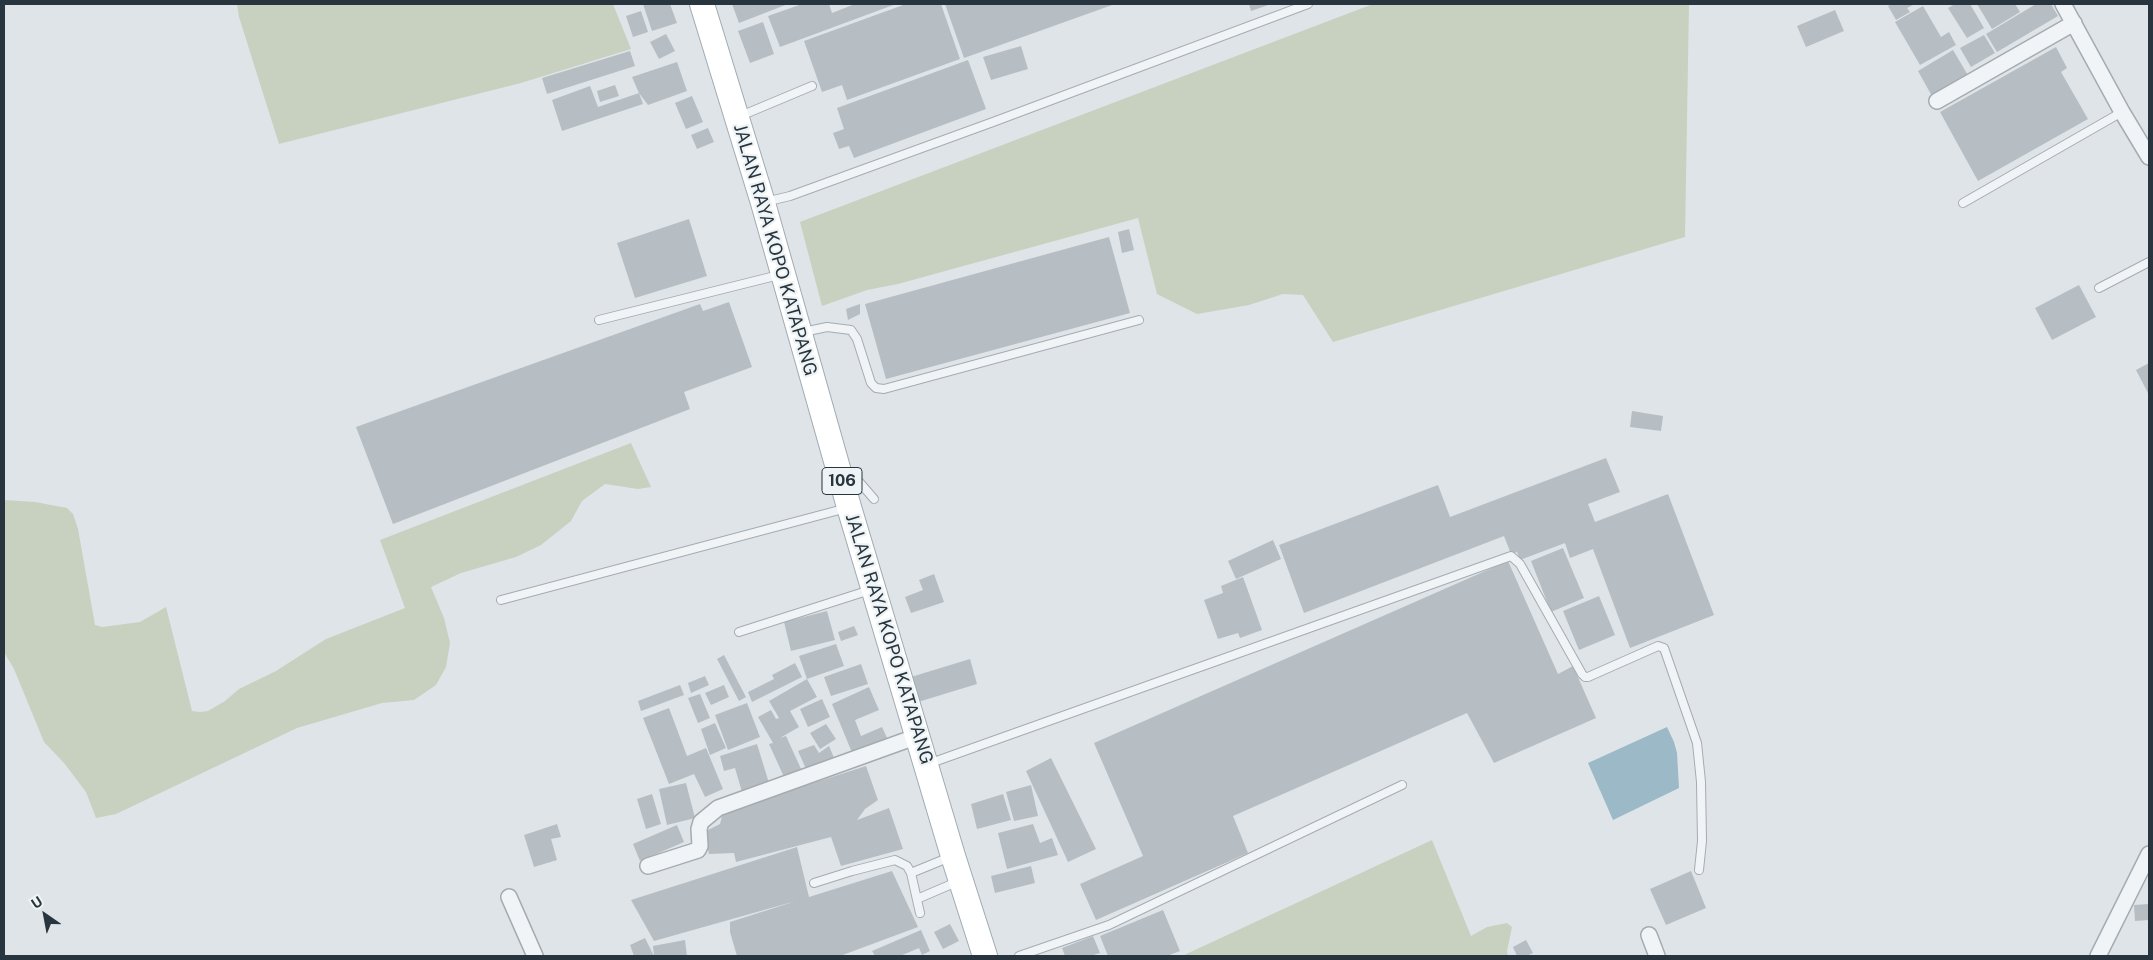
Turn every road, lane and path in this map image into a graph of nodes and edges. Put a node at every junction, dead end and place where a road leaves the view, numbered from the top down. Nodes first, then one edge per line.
1 (702, 4) edge
2 (1308, 4) edge
3 (2064, 4) edge
4 (2074, 22) junction
5 (812, 86) dead end
6 (1937, 101) dead end
7 (2122, 112) junction
8 (736, 118) junction
9 (2149, 156) edge
10 (763, 203) junction
11 (1963, 203) dead end
12 (2149, 262) edge
13 (784, 274) junction
14 (2099, 288) dead end
15 (599, 320) dead end
16 (1139, 320) dead end
17 (799, 332) junction
18 (838, 469) junction
19 (874, 499) dead end
20 (849, 507) junction
21 (874, 588) junction
22 (501, 600) dead end
23 (740, 632) dead end
24 (918, 736) junction
25 (926, 764) junction
26 (1402, 785) dead end
27 (2149, 854) edge
28 (953, 856) junction
29 (648, 866) dead end
30 (1699, 870) dead end
31 (911, 873) junction
32 (961, 880) junction
33 (814, 883) dead end
34 (509, 897) dead end
35 (918, 899) junction
36 (920, 914) dead end
37 (1649, 935) dead end
38 (534, 956) edge
39 (985, 956) edge
40 (1019, 956) edge
41 (1658, 956) edge
42 (2098, 956) edge

1 - 8 main road, JALAN RAYA KOPO KATAPANG / 106
2 - 10 lane
3 - 4 street
4 - 6 street
4 - 7 street
5 - 8 lane
7 - 9 street
7 - 11 lane
8 - 10 main road, JALAN RAYA KOPO KATAPANG / 106
10 - 13 main road, JALAN RAYA KOPO KATAPANG / 106
12 - 14 lane
13 - 15 lane
13 - 17 main road, JALAN RAYA KOPO KATAPANG / 106
16 - 17 lane
17 - 18 main road, JALAN RAYA KOPO KATAPANG / 106
18 - 19 lane
18 - 20 main road, JALAN RAYA KOPO KATAPANG / 106
20 - 21 main road, JALAN RAYA KOPO KATAPANG / 106
20 - 22 lane
21 - 23 lane
21 - 24 main road, JALAN RAYA KOPO KATAPANG / 106
24 - 25 main road, JALAN RAYA KOPO KATAPANG / 106
24 - 29 street
25 - 28 main road, JALAN RAYA KOPO KATAPANG / 106
25 - 30 lane
26 - 40 lane
27 - 42 street
28 - 31 lane
28 - 32 main road, JALAN RAYA KOPO KATAPANG / 106
31 - 33 lane
31 - 35 lane
32 - 35 lane
32 - 39 main road, JALAN RAYA KOPO KATAPANG / 106
34 - 38 street
35 - 36 lane
37 - 41 street

